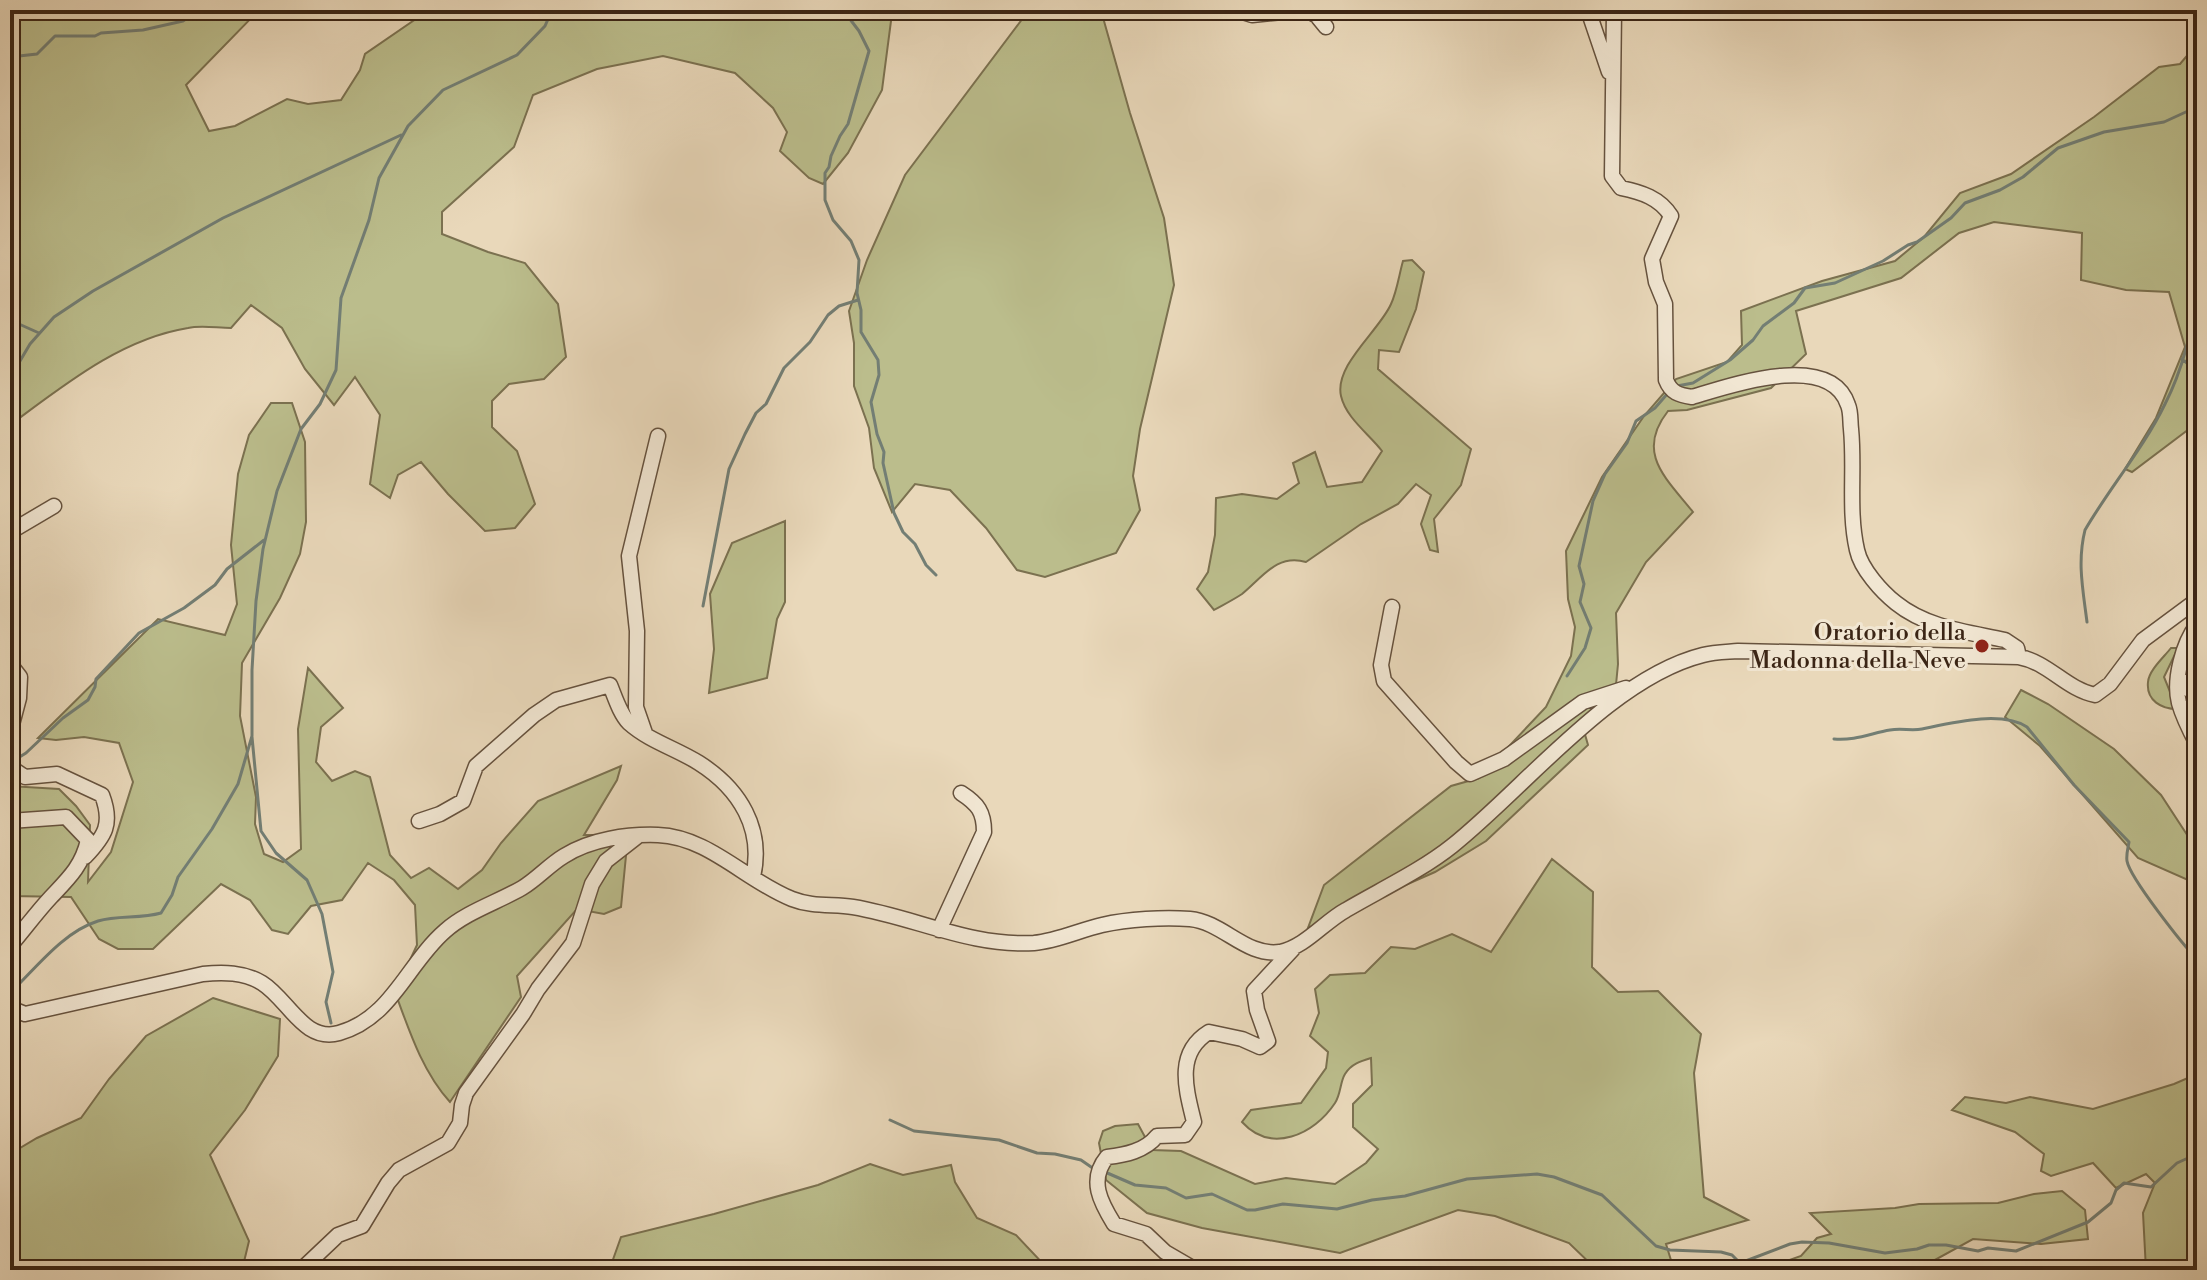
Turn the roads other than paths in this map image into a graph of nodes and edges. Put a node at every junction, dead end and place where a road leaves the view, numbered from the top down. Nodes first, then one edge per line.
1 (1236, 10) edge
2 (1306, 10) edge
3 (1588, 10) edge
4 (1614, 10) edge
5 (1326, 27) dead end
6 (1613, 84) junction
7 (658, 436) dead end
8 (54, 506) dead end
9 (10, 532) edge
10 (2197, 600) edge
11 (1392, 607) dead end
12 (2197, 625) edge
13 (2019, 657) junction
14 (10, 664) edge
15 (2179, 678) junction
16 (1645, 681) junction
17 (2197, 698) edge
18 (10, 732) edge
19 (645, 734) junction
20 (2197, 744) edge
21 (10, 767) edge
22 (961, 793) dead end
23 (10, 821) edge
24 (419, 821) dead end
25 (639, 836) junction
26 (84, 857) junction
27 (753, 877) junction
28 (939, 930) junction
29 (10, 946) edge
30 (1296, 946) junction
31 (10, 1008) edge
32 (301, 1270) edge
33 (1196, 1270) edge

1 - 2 street
2 - 5 street
3 - 6 street
4 - 6 street
6 - 13 street
7 - 19 street
8 - 9 street
10 - 13 street
11 - 16 street
12 - 15 street
13 - 16 street
14 - 18 street
15 - 17 street
15 - 20 street
16 - 30 street
19 - 24 street
19 - 27 street
21 - 26 street
22 - 28 street
23 - 26 street
25 - 27 street
25 - 31 street
25 - 32 street
26 - 29 street
27 - 28 street
28 - 30 street
30 - 33 street

